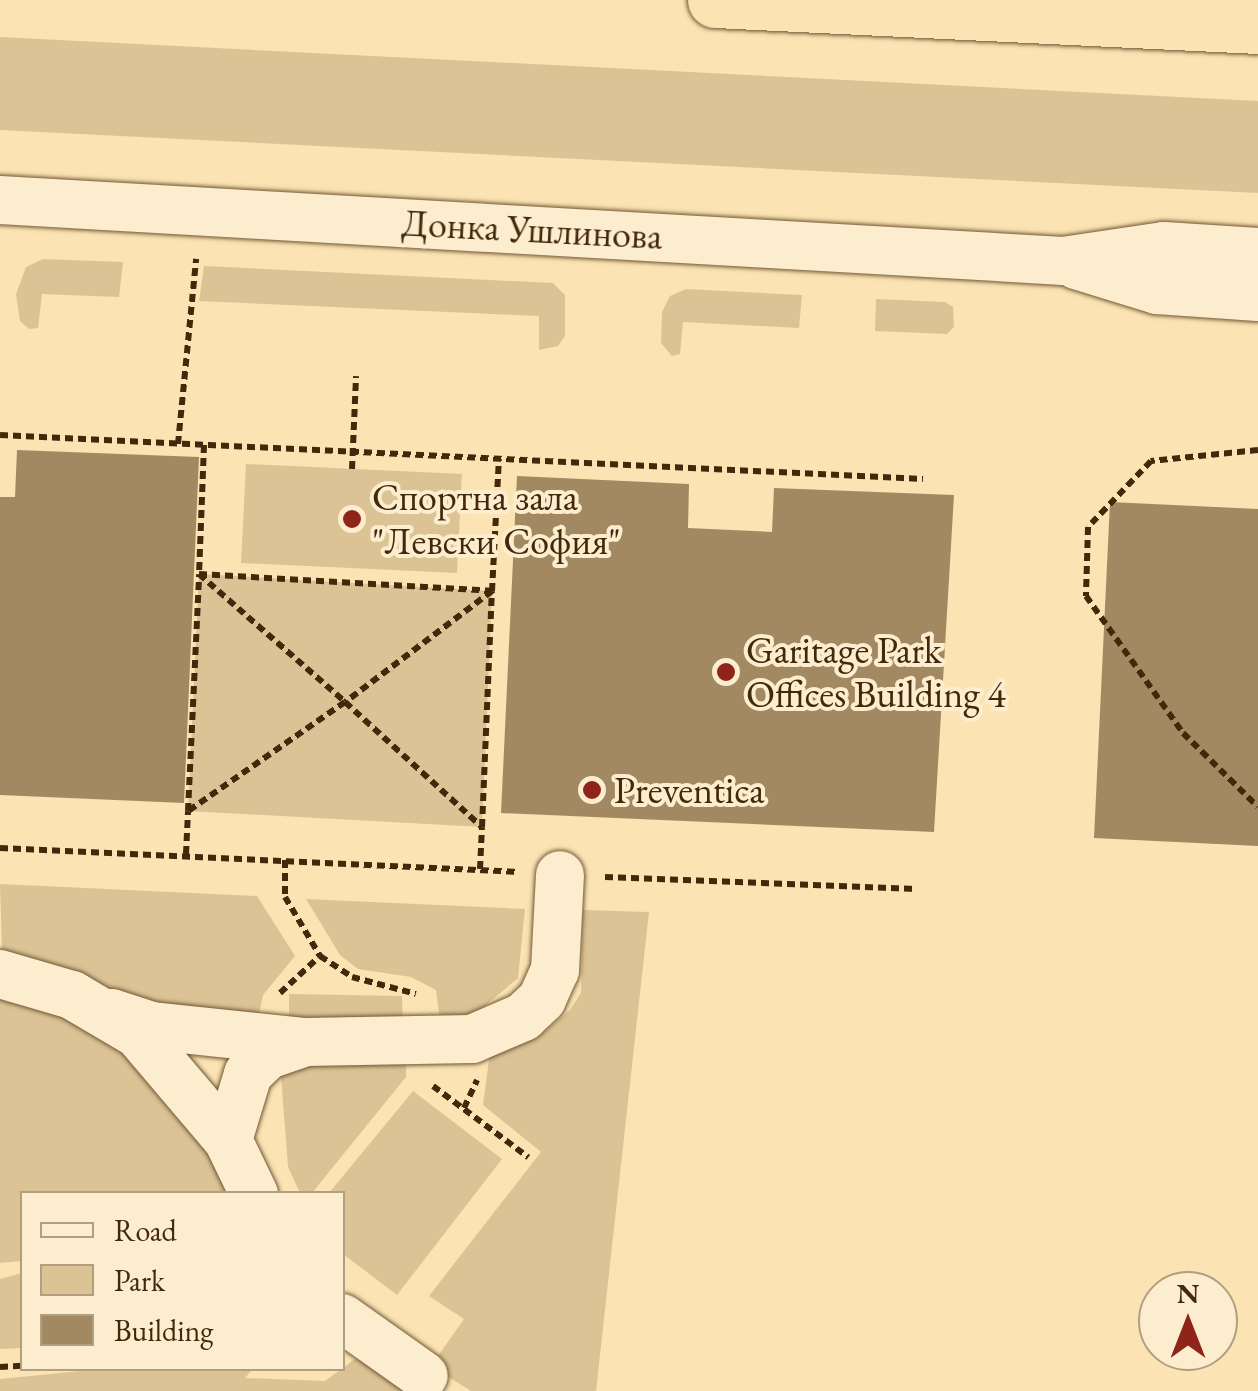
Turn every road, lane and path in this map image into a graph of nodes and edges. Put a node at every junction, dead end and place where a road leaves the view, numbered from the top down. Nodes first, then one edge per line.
1 (715, 0) edge
2 (1258, 26) edge
3 (0, 200) edge
4 (1258, 252) edge
5 (196, 258) dead end
6 (1063, 262) junction
7 (1258, 296) edge
8 (356, 376) dead end
9 (0, 435) edge
10 (178, 444) junction
11 (204, 445) junction
12 (1258, 450) edge
13 (354, 452) junction
14 (499, 459) junction
15 (352, 469) dead end
16 (923, 479) dead end
17 (199, 574) junction
18 (492, 592) junction
19 (345, 702) junction
20 (1258, 807) edge
21 (188, 811) junction
22 (482, 827) junction
23 (0, 848) edge
24 (186, 854) junction
25 (480, 869) junction
26 (560, 876) junction
27 (916, 888) dead end
28 (0, 974) edge
29 (112, 1013) junction
30 (305, 1042) junction
31 (228, 1140) junction
32 (253, 1191) edge
33 (345, 1320) edge
34 (424, 1376) dead end

1 - 2 highway
3 - 6 street, Донка Ушлинова
4 - 6 street, Донка Ушлинова
5 - 10 path
6 - 7 street, Донка Ушлинова
8 - 13 path
9 - 10 path
10 - 11 path
11 - 13 path
11 - 17 path
12 - 20 path
13 - 14 path
13 - 15 path
14 - 16 path
14 - 18 path
17 - 18 path
17 - 19 path
17 - 21 path
18 - 19 path
18 - 22 path
19 - 21 path
19 - 22 path
21 - 24 path
22 - 25 path
23 - 24 path
24 - 25 path
25 - 26 path
26 - 27 path
26 - 30 street
28 - 29 street
29 - 30 street
29 - 31 street
30 - 31 street
31 - 32 street
33 - 34 street

